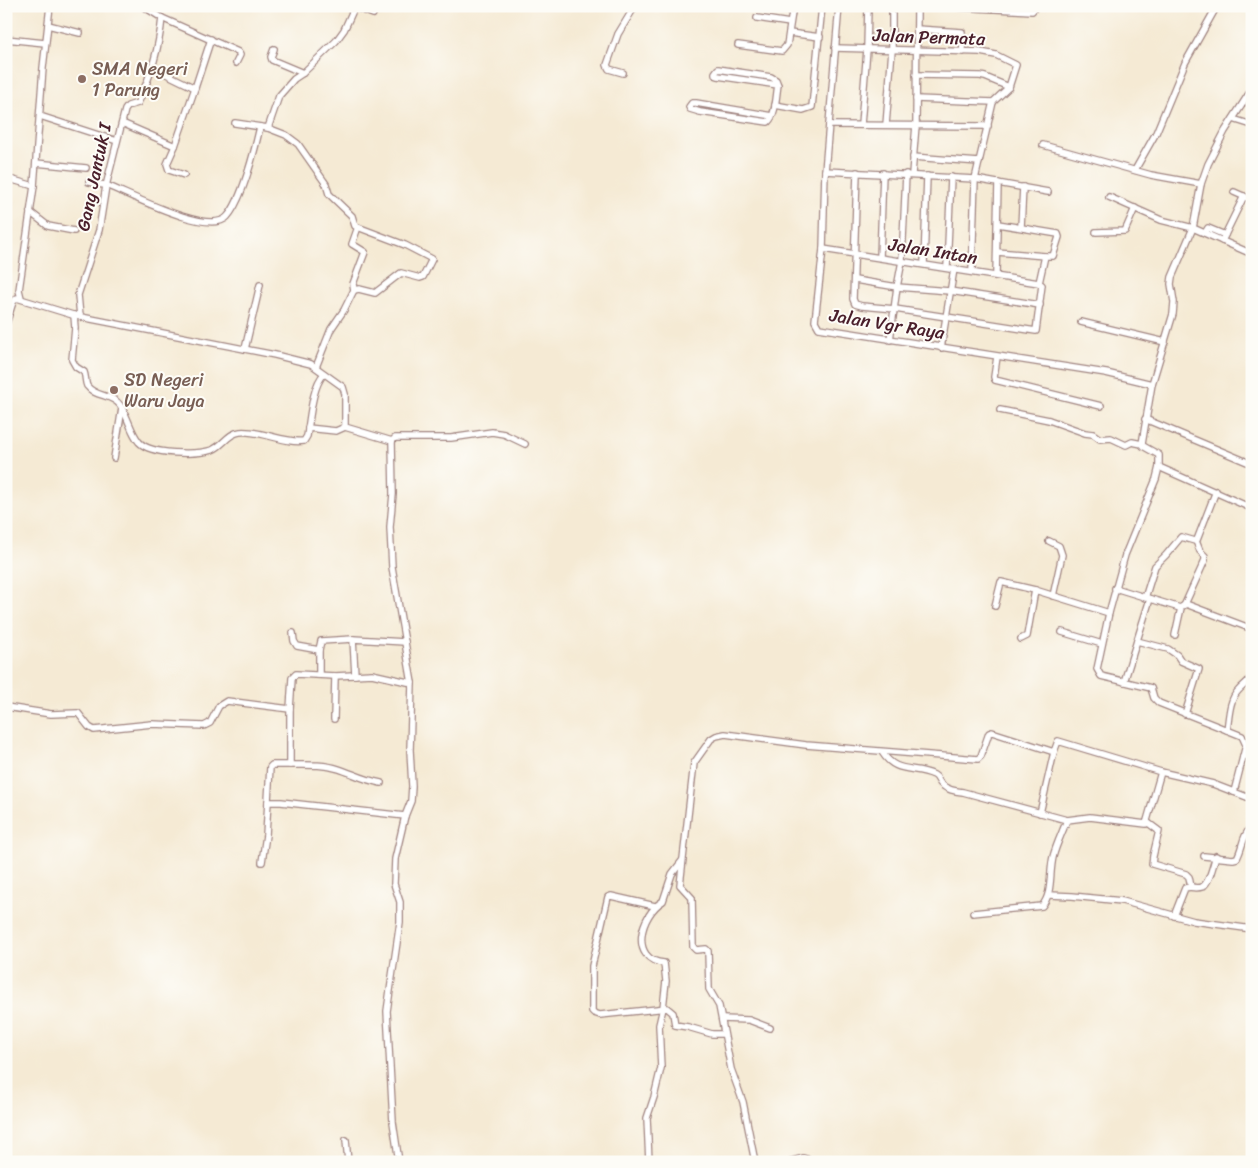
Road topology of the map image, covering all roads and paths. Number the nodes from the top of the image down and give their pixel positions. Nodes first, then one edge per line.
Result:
1 (50, 6) edge
2 (143, 6) edge
3 (355, 6) edge
4 (635, 6) edge
5 (793, 6) edge
6 (822, 6) edge
7 (838, 6) edge
8 (868, 6) edge
9 (892, 6) edge
10 (917, 6) edge
11 (936, 6) edge
12 (1036, 6) edge
13 (1217, 6) edge
14 (978, 7) edge
15 (1008, 7) edge
16 (373, 14) dead end
17 (162, 18) junction
18 (756, 18) dead end
19 (790, 23) junction
20 (48, 25) junction
21 (917, 29) junction
22 (80, 33) dead end
23 (789, 33) junction
24 (820, 37) junction
25 (6, 39) edge
26 (211, 39) junction
27 (46, 42) junction
28 (738, 45) dead end
29 (835, 48) junction
30 (274, 49) dead end
31 (867, 49) junction
32 (892, 50) junction
33 (917, 51) junction
34 (964, 52) junction
35 (236, 63) dead end
36 (152, 67) junction
37 (303, 73) junction
38 (623, 73) dead end
39 (916, 75) junction
40 (778, 85) junction
41 (194, 88) junction
42 (1009, 88) junction
43 (1252, 89) edge
44 (916, 99) junction
45 (993, 102) junction
46 (775, 105) junction
47 (40, 116) junction
48 (772, 116) junction
49 (1233, 119) junction
50 (122, 123) junction
51 (235, 123) dead end
52 (829, 125) junction
53 (861, 125) junction
54 (886, 125) junction
55 (916, 125) junction
56 (1252, 125) edge
57 (988, 126) junction
58 (260, 127) junction
59 (268, 128) junction
60 (117, 141) junction
61 (1043, 144) dead end
62 (175, 146) junction
63 (913, 157) junction
64 (979, 162) junction
65 (36, 163) junction
66 (86, 168) dead end
67 (1135, 170) junction
68 (825, 171) junction
69 (857, 172) junction
70 (883, 173) junction
71 (909, 174) junction
72 (184, 175) dead end
73 (928, 176) junction
74 (951, 177) junction
75 (6, 178) edge
76 (975, 179) junction
77 (89, 182) dead end
78 (998, 183) junction
79 (1201, 184) junction
80 (34, 186) junction
81 (106, 186) junction
82 (1023, 187) junction
83 (1048, 192) dead end
84 (1234, 192) dead end
85 (1244, 196) junction
86 (1110, 197) dead end
87 (1252, 200) edge
88 (1135, 208) junction
89 (30, 212) junction
90 (998, 224) junction
91 (358, 227) junction
92 (1021, 227) junction
93 (1193, 228) junction
94 (74, 231) dead end
95 (1096, 232) dead end
96 (1223, 238) junction
97 (823, 249) junction
98 (997, 252) junction
99 (855, 254) junction
100 (1252, 254) edge
101 (1045, 256) junction
102 (880, 258) junction
103 (902, 261) junction
104 (924, 264) junction
105 (950, 268) junction
106 (972, 272) junction
107 (996, 276) junction
108 (855, 280) junction
109 (1039, 283) junction
110 (260, 285) dead end
111 (897, 287) junction
112 (354, 290) junction
113 (950, 291) junction
114 (20, 298) junction
115 (1040, 306) junction
116 (895, 309) junction
117 (77, 316) junction
118 (946, 317) junction
119 (1081, 322) dead end
120 (6, 324) edge
121 (890, 340) junction
122 (1165, 342) junction
123 (941, 348) junction
124 (245, 349) junction
125 (997, 357) junction
126 (316, 367) junction
127 (324, 374) junction
128 (1152, 384) junction
129 (1101, 406) dead end
130 (122, 408) junction
131 (1000, 410) dead end
132 (1145, 419) junction
133 (345, 427) junction
134 (308, 428) junction
135 (392, 441) junction
136 (525, 444) dead end
137 (1142, 444) junction
138 (114, 458) dead end
139 (1252, 464) edge
140 (1159, 466) junction
141 (1216, 492) junction
142 (1251, 508) edge
143 (1049, 541) dead end
144 (1196, 541) junction
145 (1115, 588) junction
146 (1035, 590) junction
147 (1053, 596) junction
148 (1148, 598) junction
149 (995, 606) dead end
150 (1183, 606) junction
151 (1109, 612) junction
152 (1252, 629) edge
153 (1062, 632) dead end
154 (293, 633) dead end
155 (1175, 635) dead end
156 (353, 639) junction
157 (1021, 639) dead end
158 (1137, 641) junction
159 (405, 642) junction
160 (1102, 644) junction
161 (319, 650) junction
162 (319, 675) junction
163 (355, 675) junction
164 (335, 676) junction
165 (1252, 676) edge
166 (1124, 682) junction
167 (412, 683) junction
168 (6, 707) edge
169 (290, 709) junction
170 (1186, 714) junction
171 (334, 719) dead end
172 (1227, 730) junction
173 (882, 752) junction
174 (1054, 752) junction
175 (1243, 756) junction
176 (1252, 756) edge
177 (290, 765) junction
178 (1161, 772) junction
179 (381, 783) dead end
180 (1234, 792) junction
181 (1252, 799) edge
182 (268, 802) junction
183 (1040, 813) junction
184 (405, 816) junction
185 (1067, 820) junction
186 (1147, 822) junction
187 (1252, 826) edge
188 (1204, 856) dead end
189 (1216, 856) junction
190 (683, 860) junction
191 (262, 862) dead end
192 (1191, 887) junction
193 (1049, 895) junction
194 (655, 906) junction
195 (972, 913) dead end
196 (1174, 916) junction
197 (1252, 929) edge
198 (663, 1008) junction
199 (722, 1019) junction
200 (770, 1028) dead end
201 (724, 1034) junction
202 (346, 1140) dead end
203 (348, 1162) edge
204 (399, 1162) edge
205 (649, 1162) edge
206 (755, 1162) edge
207 (788, 1162) edge
208 (817, 1162) edge

1 - 20 street
2 - 17 street
3 - 16 street
3 - 37 street
4 - 38 street
5 - 19 street
6 - 24 street
7 - 29 street, Jalan Vgr Raya
8 - 31 street
9 - 32 street
10 - 21 street
11 - 14 street
12 - 15 street
13 - 67 street
14 - 15 street
17 - 26 street
17 - 36 street, Gang Jantuk I
18 - 19 street
19 - 23 street
20 - 22 street
20 - 27 street
21 - 33 street
21 - 34 street
23 - 24 street
23 - 28 street
24 - 46 street
25 - 27 street
26 - 35 street
26 - 41 street
27 - 47 street
29 - 31 street, Jalan Permata
29 - 52 street, Jalan Vgr Raya
30 - 37 street
31 - 32 street, Jalan Permata
31 - 53 street
32 - 33 street, Jalan Permata
32 - 54 street
33 - 34 street, Jalan Permata
33 - 39 street
34 - 42 street, Jalan Permata
36 - 41 street
36 - 50 street, Gang Jantuk I
37 - 59 street
39 - 42 street
39 - 44 street
40 - 40 street
40 - 46 street
41 - 62 street
42 - 45 street
43 - 49 street
44 - 45 street
44 - 55 street
45 - 57 street
46 - 48 street
47 - 60 street
47 - 65 street
48 - 48 street
49 - 56 street
49 - 79 street
50 - 60 street, Gang Jantuk I
50 - 62 street
51 - 58 street
52 - 53 street
52 - 68 street, Jalan Vgr Raya
53 - 54 street
54 - 55 street
55 - 57 street
55 - 63 street
57 - 64 street
58 - 59 street
58 - 81 street
59 - 91 street
60 - 81 street, Gang Jantuk I
61 - 67 street
62 - 72 street
63 - 64 street
63 - 71 street
64 - 76 street
65 - 66 street
65 - 80 street
67 - 79 street
68 - 69 street
68 - 97 street, Jalan Vgr Raya
69 - 70 street
69 - 99 street
70 - 71 street
70 - 102 street
71 - 73 street
71 - 103 street
73 - 74 street
73 - 104 street
74 - 76 street
74 - 105 street
75 - 80 street
76 - 78 street
76 - 106 street
77 - 81 street
78 - 82 street
78 - 90 street
79 - 93 street
80 - 89 street
81 - 117 street, Gang Jantuk I
82 - 83 street
82 - 92 street
84 - 85 street
85 - 87 street
85 - 96 street
86 - 88 street
88 - 93 street
88 - 95 street
89 - 94 street
89 - 114 street
90 - 92 street
90 - 98 street
91 - 112 street
91 - 112 street
92 - 101 street
93 - 96 street
93 - 122 street
96 - 100 street
97 - 99 street, Jalan Intan
97 - 121 street, Jalan Vgr Raya
98 - 101 street
98 - 107 street
99 - 102 street, Jalan Intan
99 - 108 street
101 - 109 street
102 - 103 street, Jalan Intan
103 - 104 street, Jalan Intan
103 - 111 street
104 - 105 street, Jalan Intan
105 - 106 street, Jalan Intan
105 - 113 street
106 - 107 street, Jalan Intan
107 - 109 street, Jalan Intan
108 - 111 street
108 - 116 street
109 - 115 street
110 - 124 street
111 - 113 street
111 - 116 street
112 - 126 street
113 - 115 street
113 - 118 street
114 - 117 street
114 - 120 street
115 - 118 street
116 - 118 street
116 - 121 street
117 - 124 street
117 - 130 street, Gang Jantuk I
118 - 123 street
119 - 122 street
121 - 123 street, Jalan Vgr Raya
122 - 128 street
123 - 125 street, Jalan Vgr Raya
124 - 126 street
125 - 128 street, Jalan Vgr Raya
125 - 129 street
126 - 127 street
127 - 133 street
127 - 134 street
128 - 132 street
130 - 134 street
130 - 138 street
131 - 137 street
132 - 137 street
132 - 139 street
133 - 134 street
133 - 135 street
135 - 136 street
135 - 159 street
137 - 140 street
140 - 141 street
140 - 145 street
141 - 142 street
141 - 144 street
143 - 147 street
144 - 148 street
144 - 150 street
145 - 148 street
145 - 151 street
146 - 147 street
146 - 149 street
146 - 157 street
147 - 151 street
148 - 150 street
148 - 158 street
150 - 152 street
150 - 155 street
151 - 160 street
153 - 160 street
154 - 161 street
156 - 159 street
156 - 161 street
156 - 163 street
158 - 166 street
158 - 170 street
159 - 167 street
160 - 166 street
161 - 162 street
162 - 164 street
162 - 169 street
163 - 164 street
163 - 167 street
164 - 171 street
165 - 172 street
166 - 170 street
167 - 184 street
168 - 169 street
169 - 177 street
170 - 172 street
172 - 175 street
173 - 174 street
173 - 183 street
173 - 190 street
174 - 178 street
174 - 183 street
175 - 176 street
175 - 180 street
177 - 179 street
177 - 182 street
178 - 180 street
178 - 186 street
180 - 181 street
182 - 184 street
182 - 191 street
183 - 185 street
184 - 204 street
185 - 186 street
185 - 193 street
186 - 192 street
187 - 189 street
188 - 189 street
189 - 192 street
190 - 194 street
190 - 199 street
192 - 196 street
193 - 195 street
193 - 196 street
194 - 198 street
194 - 198 street
196 - 197 street
198 - 201 street
198 - 205 street
199 - 200 street
199 - 201 street
201 - 206 street
202 - 203 street
207 - 208 street

